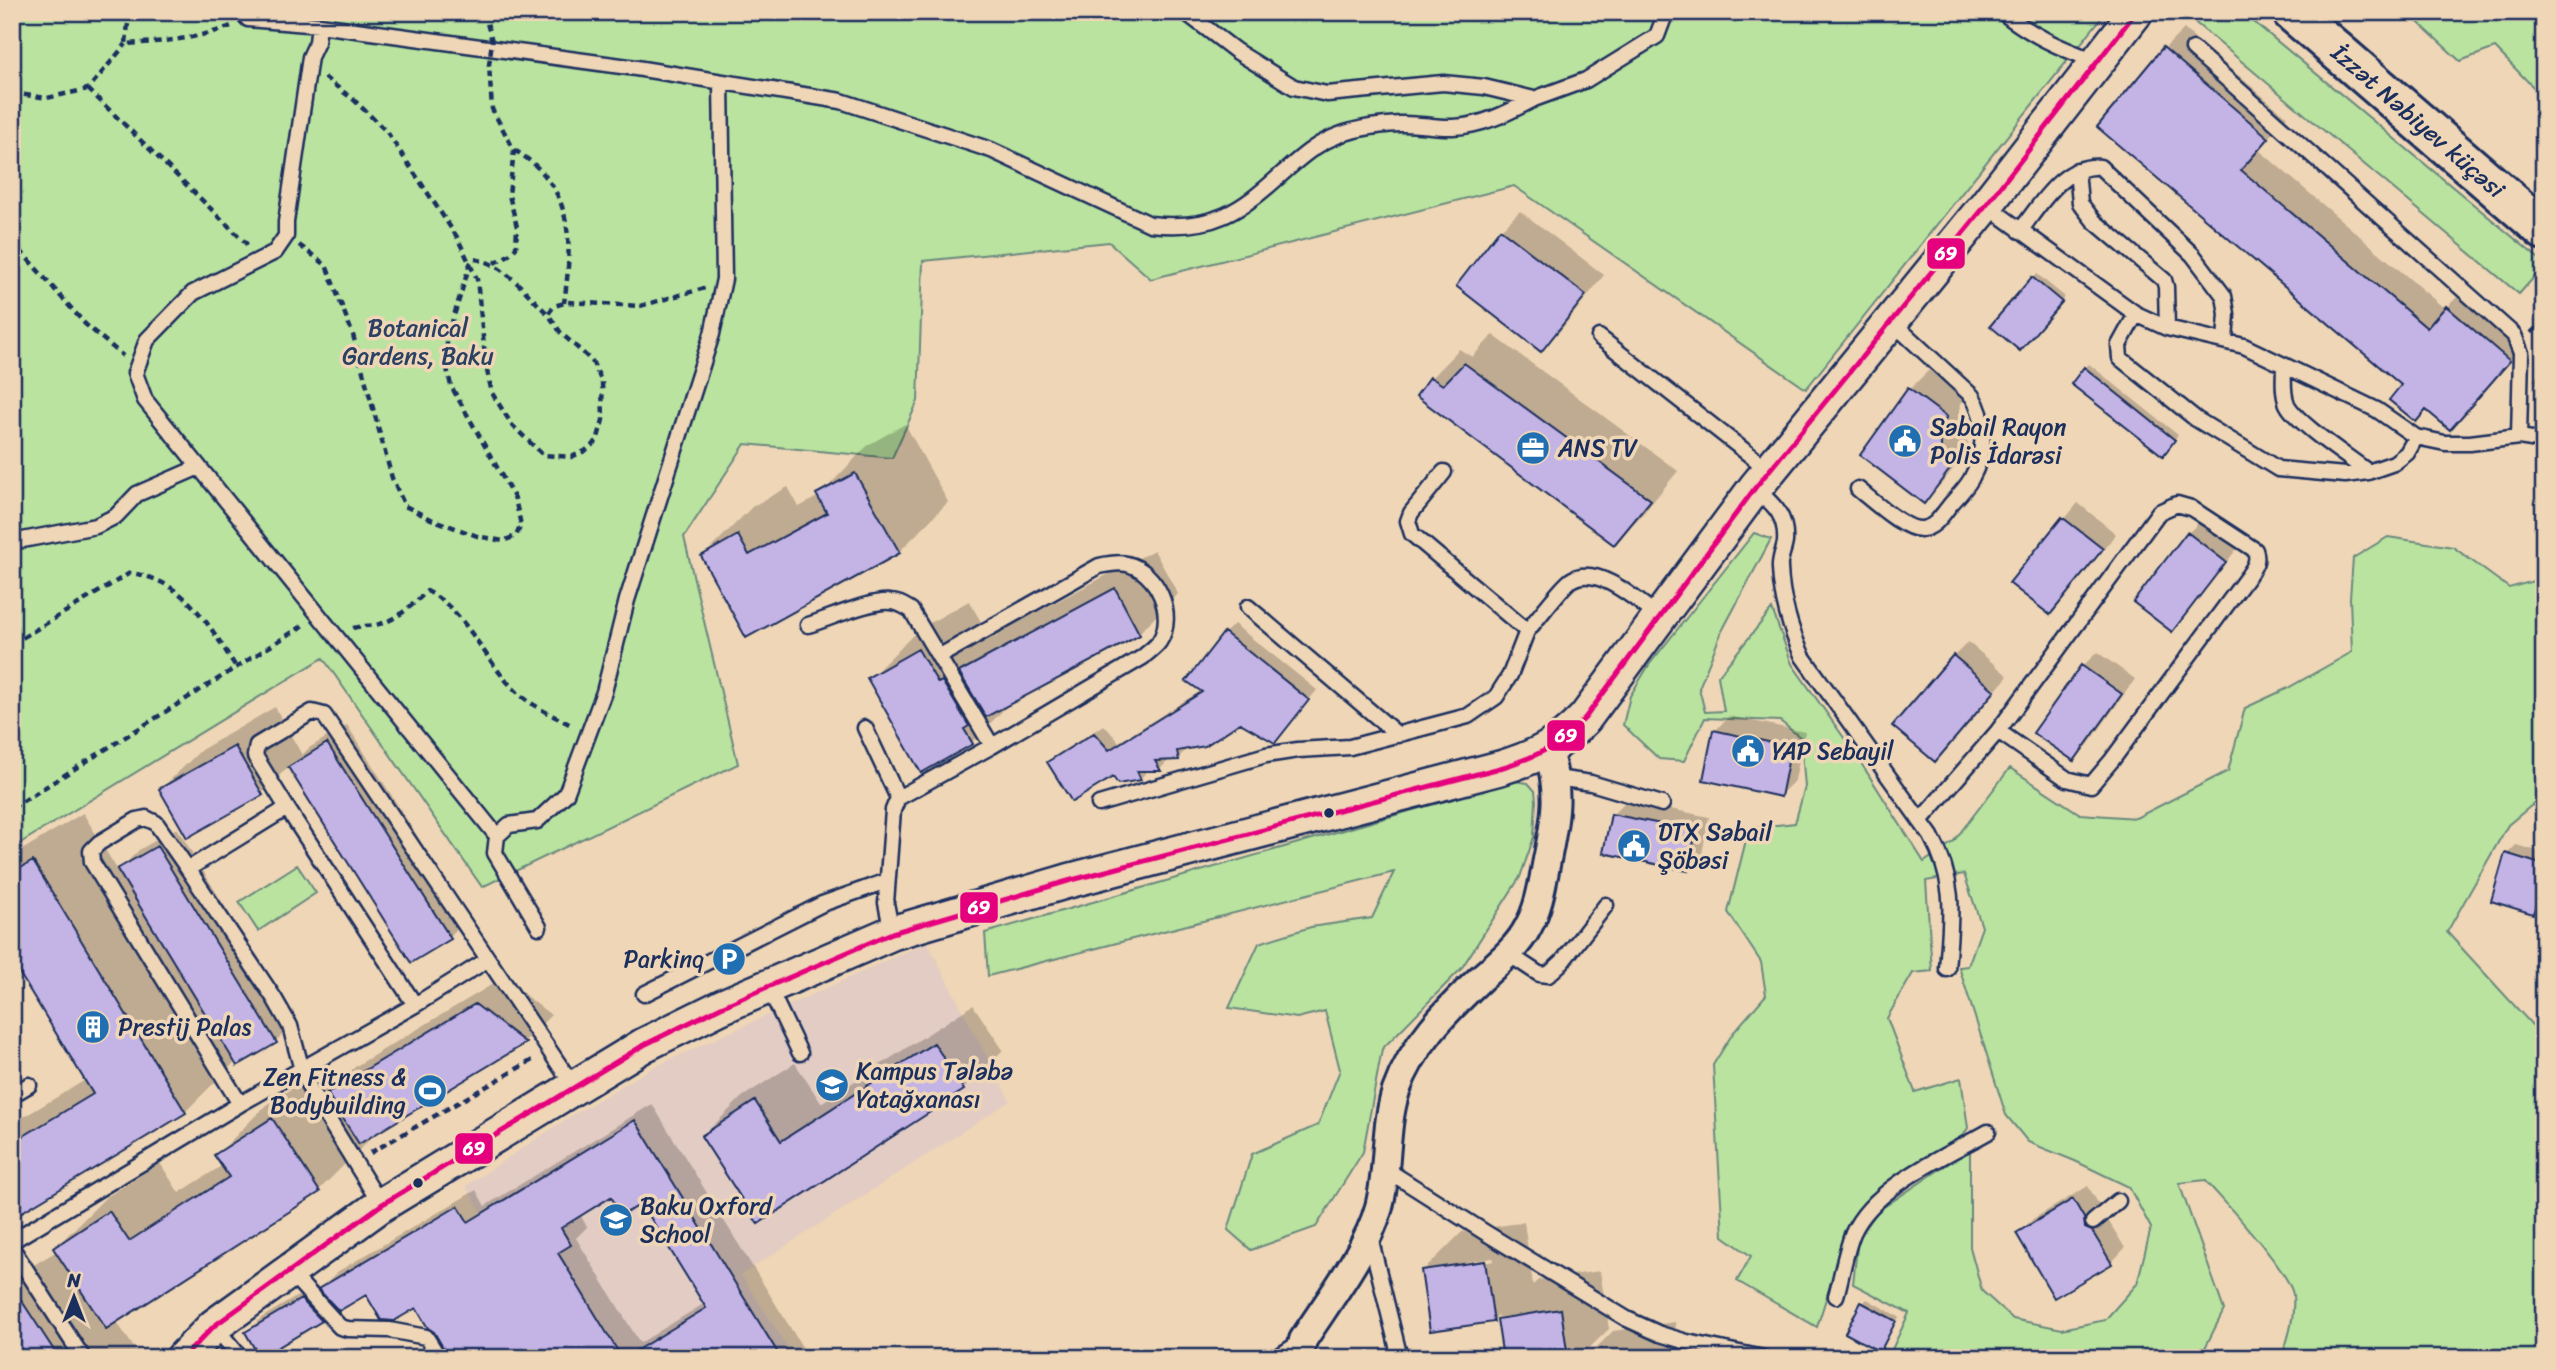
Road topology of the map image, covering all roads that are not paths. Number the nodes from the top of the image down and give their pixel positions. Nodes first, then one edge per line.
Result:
1 (1185, 12) edge
2 (1666, 12) edge
3 (2002, 12) edge
4 (2136, 12) edge
5 (2292, 12) edge
6 (245, 16) edge
7 (318, 25) junction
8 (2193, 49) dead end
9 (2096, 61) junction
10 (721, 82) junction
11 (1534, 99) junction
12 (2077, 170) junction
13 (1986, 205) junction
14 (2544, 230) edge
15 (2021, 231) junction
16 (2136, 314) junction
17 (1892, 322) junction
18 (2167, 328) junction
19 (1599, 337) dead end
20 (2225, 340) junction
21 (2284, 365) junction
22 (2416, 437) junction
23 (2519, 437) junction
24 (2544, 441) edge
25 (199, 467) junction
26 (1444, 472) dead end
27 (2368, 472) junction
28 (1762, 479) junction
29 (1858, 489) dead end
30 (12, 542) edge
31 (1248, 607) dead end
32 (1659, 617) junction
33 (808, 625) dead end
34 (1527, 631) junction
35 (940, 656) junction
36 (865, 728) dead end
37 (1998, 731) junction
38 (1398, 735) junction
39 (992, 746) junction
40 (1552, 765) junction
41 (898, 798) junction
42 (1098, 804) dead end
43 (1662, 804) dead end
44 (287, 808) junction
45 (1920, 821) junction
46 (497, 836) junction
47 (188, 869) junction
48 (887, 881) junction
49 (1606, 905) dead end
50 (539, 927) dead end
51 (892, 933) junction
52 (1507, 953) junction
53 (487, 960) junction
54 (1947, 969) dead end
55 (768, 986) junction
56 (643, 994) dead end
57 (415, 1005) junction
58 (800, 1053) dead end
59 (302, 1070) junction
60 (29, 1085) dead end
61 (574, 1087) junction
62 (12, 1095) edge
63 (240, 1104) junction
64 (1988, 1132) dead end
65 (1387, 1170) junction
66 (2118, 1201) dead end
67 (381, 1205) junction
68 (2094, 1222) dead end
69 (1370, 1234) junction
70 (12, 1241) edge
71 (12, 1248) edge
72 (288, 1270) junction
73 (1836, 1296) dead end
74 (214, 1326) junction
75 (1301, 1349) edge
76 (83, 1358) edge
77 (183, 1358) edge
78 (241, 1358) edge
79 (439, 1358) edge
80 (1276, 1358) edge
81 (1399, 1358) edge
82 (1764, 1358) edge

1 - 11 lane
2 - 11 lane
3 - 9 lane
4 - 9 street
5 - 14 main road, İzzət Nəbiyev küçəsi
6 - 7 lane
7 - 10 lane
7 - 25 lane
8 - 23 lane
9 - 13 street
10 - 11 lane
10 - 46 lane
12 - 15 lane
12 - 18 lane
12 - 20 lane
13 - 15 lane
13 - 17 street
15 - 16 lane
16 - 18 lane
16 - 27 lane
17 - 28 street
17 - 29 lane
18 - 20 lane
19 - 28 lane
20 - 21 lane
21 - 22 lane
21 - 27 lane
22 - 23 lane
22 - 27 lane
23 - 24 lane
25 - 30 lane
25 - 46 lane
26 - 34 lane
28 - 32 street
28 - 45 lane
31 - 38 lane
32 - 34 lane
32 - 40 street
33 - 35 lane
34 - 38 lane
35 - 39 lane
35 - 39 lane
36 - 41 lane
37 - 37 lane
37 - 45 lane
38 - 42 lane
39 - 41 lane
40 - 43 lane
40 - 51 street
40 - 52 street
41 - 48 lane
44 - 47 lane
44 - 53 lane
44 - 57 lane
45 - 54 lane
46 - 50 lane
47 - 59 lane
47 - 63 lane
48 - 51 lane
48 - 56 lane
49 - 52 lane
51 - 55 street
52 - 65 street
53 - 57 lane
53 - 61 lane
55 - 58 lane
55 - 61 street
57 - 59 lane
59 - 63 lane
59 - 67 lane
60 - 62 lane
61 - 67 street
63 - 70 lane
64 - 73 lane
65 - 69 street
65 - 82 lane
66 - 68 lane
67 - 72 street
69 - 75 street
69 - 81 lane
71 - 76 lane
72 - 74 street
72 - 79 lane
74 - 77 street
74 - 78 lane
75 - 80 lane

